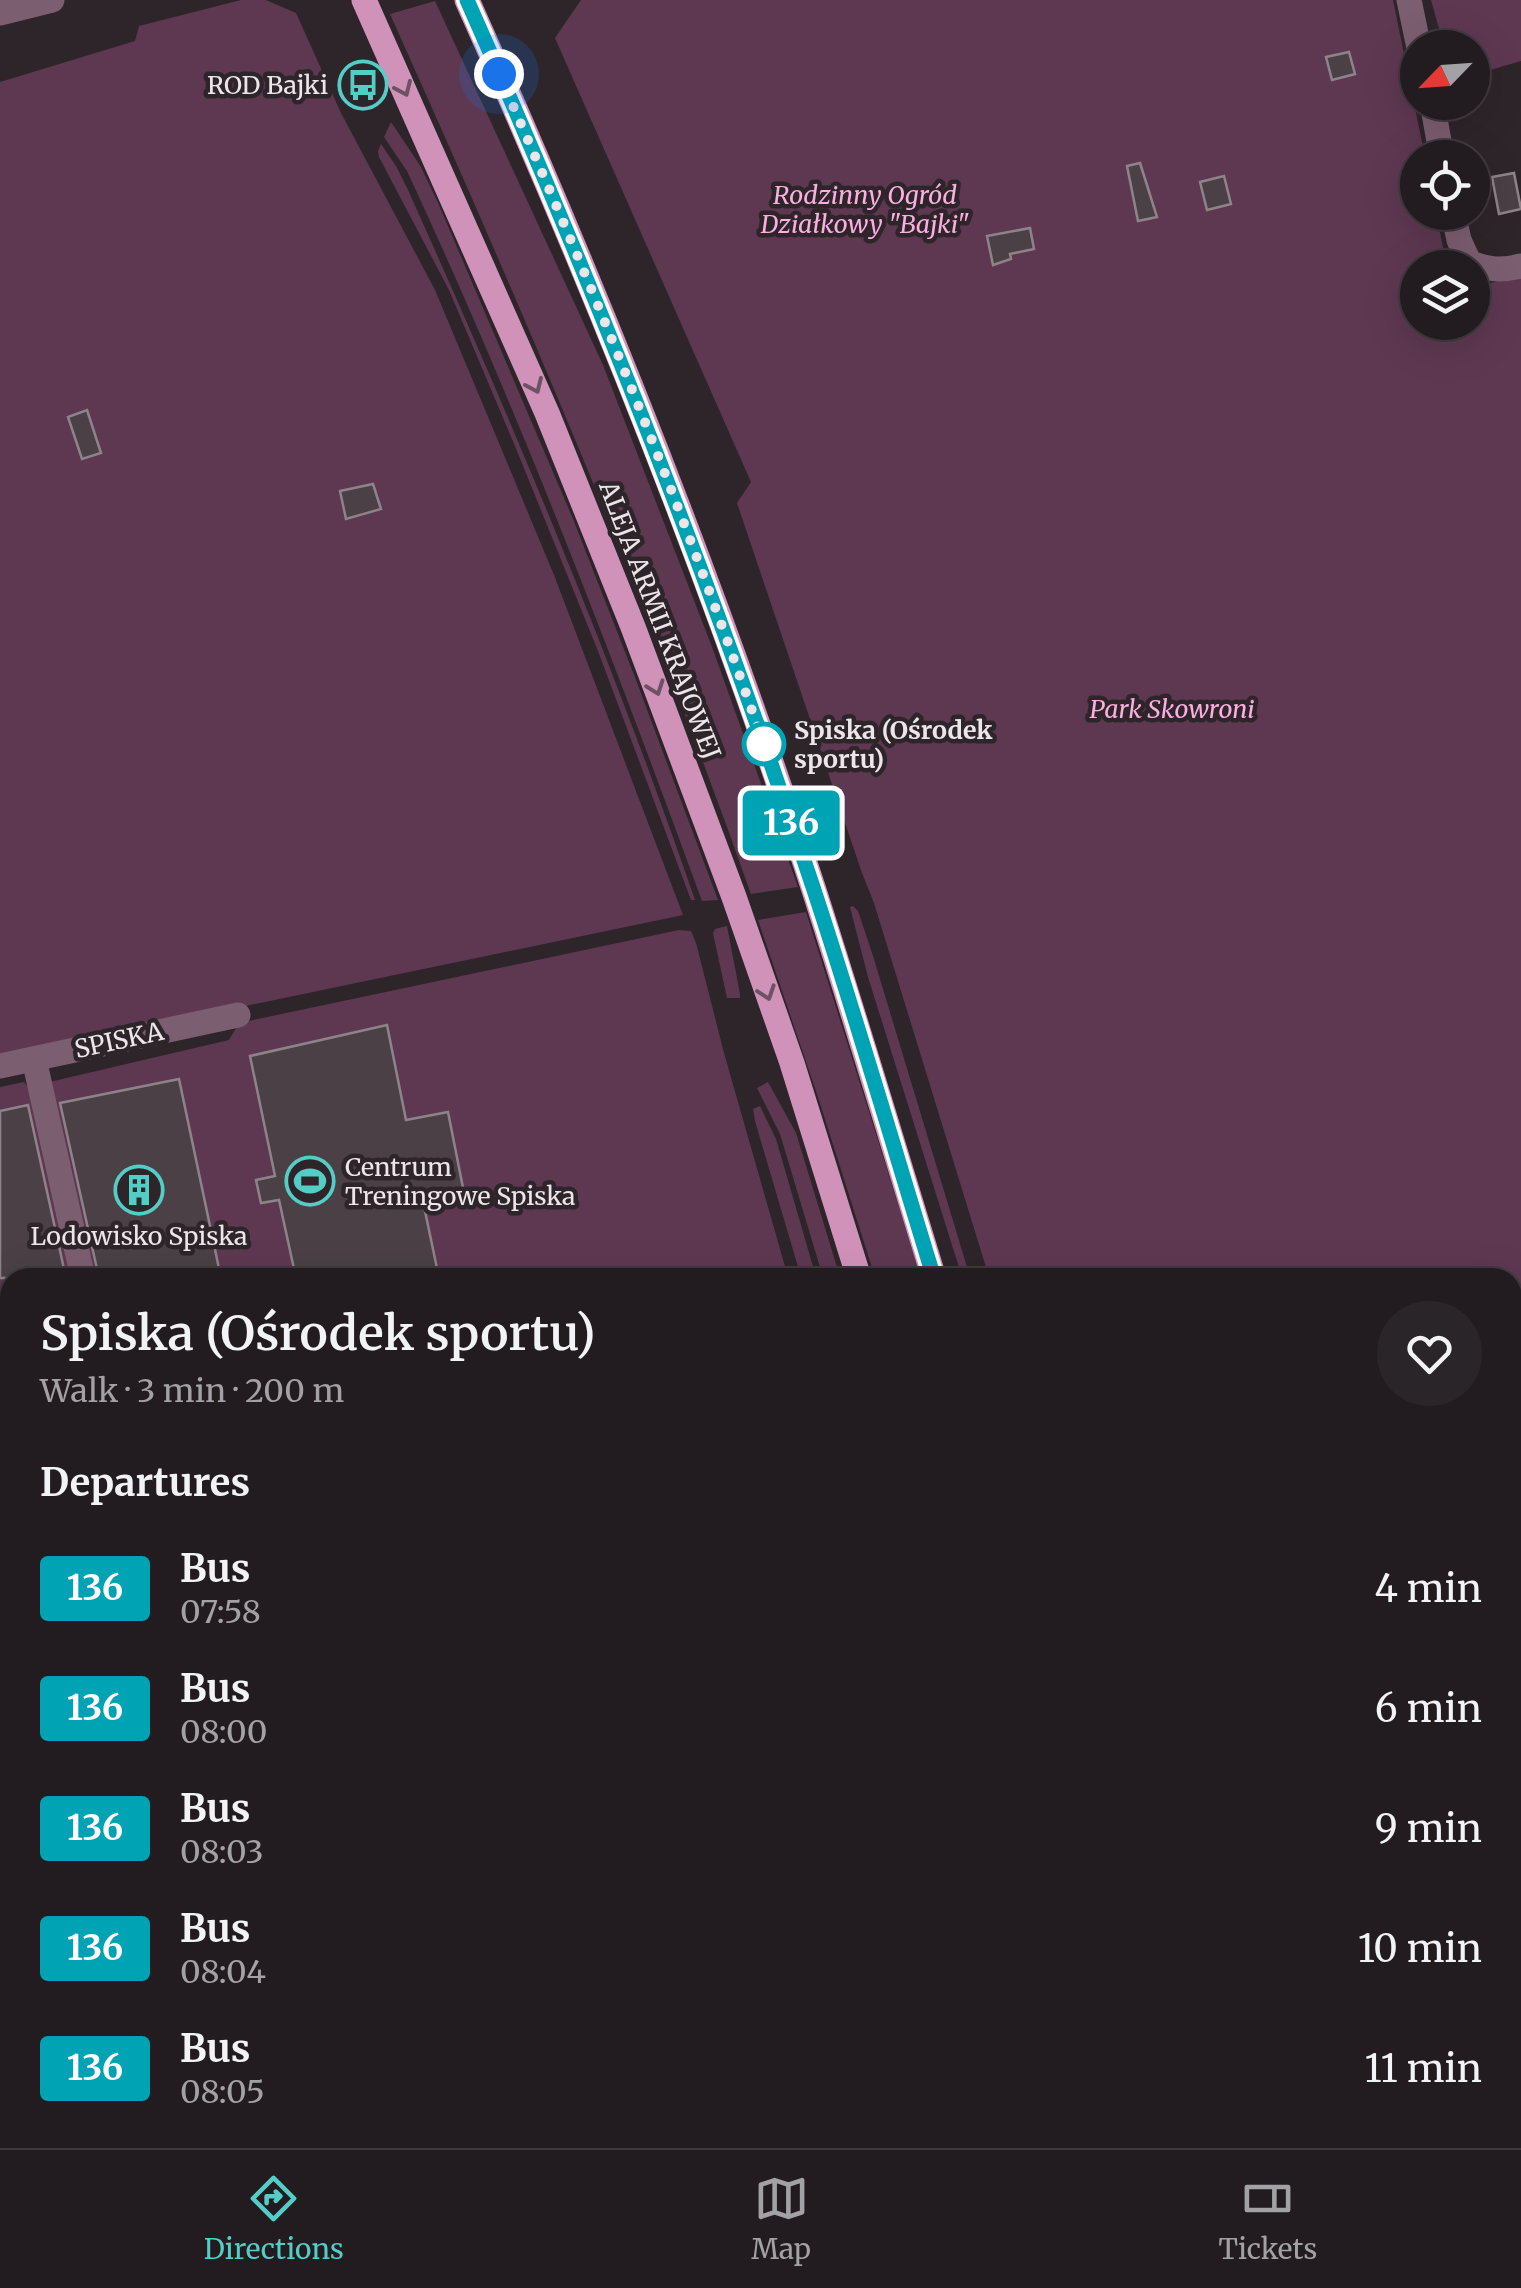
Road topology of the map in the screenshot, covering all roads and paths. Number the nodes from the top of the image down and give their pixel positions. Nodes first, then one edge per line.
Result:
1 (52, 0) edge
2 (364, 0) edge
3 (467, 0) edge
4 (1408, 0) edge
5 (0, 13) edge
6 (1416, 30) edge
7 (1457, 230) edge
8 (1521, 266) edge
9 (238, 1016) dead end
10 (34, 1059) junction
11 (0, 1066) edge
12 (81, 1268) edge
13 (857, 1268) edge
14 (931, 1268) edge

1 - 5 street
2 -> 13 main road, ALEJA ARMII KRAJOWEJ
3 - 14 main road
4 - 6 street
7 - 8 street
9 - 10 street, SPISKA
10 - 11 street, SPISKA
10 - 12 street

